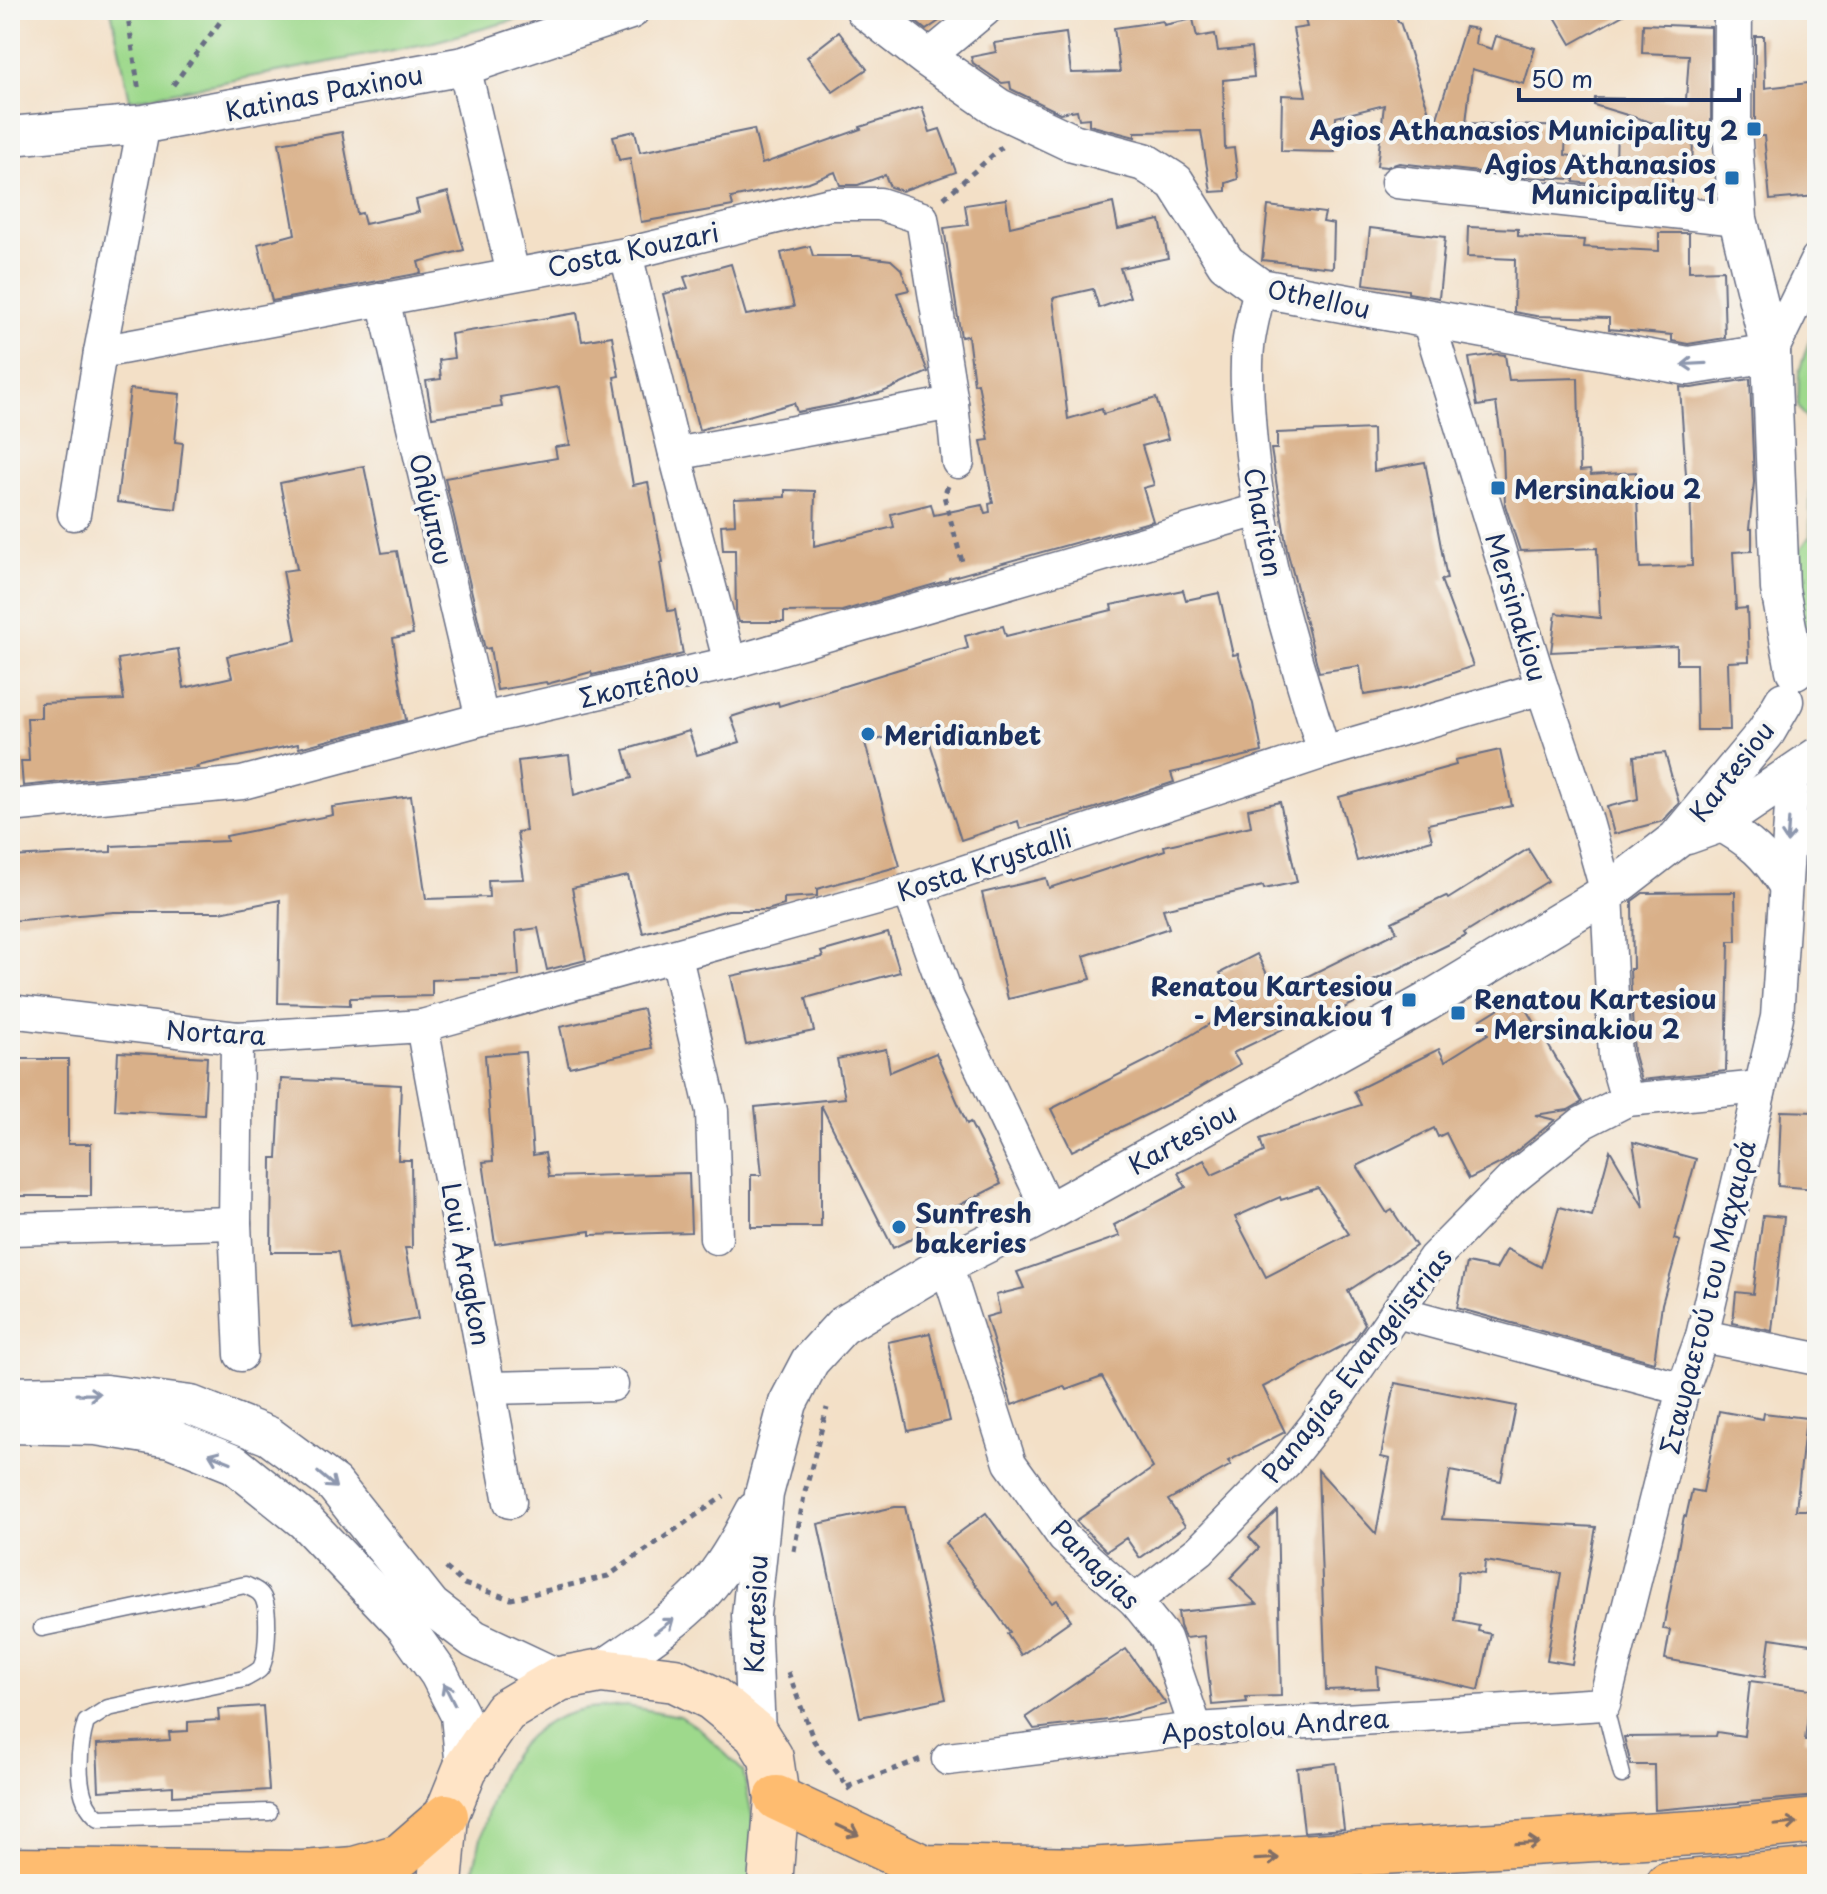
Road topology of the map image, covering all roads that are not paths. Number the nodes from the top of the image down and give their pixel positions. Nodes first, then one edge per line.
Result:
1 (630, 10) edge
2 (865, 10) edge
3 (985, 10) edge
4 (1733, 10) edge
5 (927, 58) junction
6 (464, 66) junction
7 (144, 124) junction
8 (10, 136) edge
9 (1397, 182) dead end
10 (1738, 219) junction
11 (626, 254) junction
12 (1817, 259) edge
13 (513, 274) junction
14 (1260, 288) junction
15 (383, 299) junction
16 (1428, 320) junction
17 (100, 352) junction
18 (1771, 353) junction
19 (952, 403) junction
20 (675, 454) junction
21 (958, 462) road end
22 (1258, 510) junction
23 (74, 514) dead end
24 (730, 663) junction
25 (1799, 676) edge
26 (1542, 688) junction
27 (482, 719) junction
28 (1817, 739) edge
29 (1324, 752) junction
30 (1805, 766) edge
31 (10, 806) edge
32 (1718, 824) junction
33 (1677, 839) junction
34 (1785, 886) junction
35 (909, 890) junction
36 (1607, 893) junction
37 (676, 957) junction
38 (10, 1011) edge
39 (422, 1026) junction
40 (237, 1038) junction
41 (1760, 1087) junction
42 (1627, 1100) junction
43 (1049, 1212) junction
44 (235, 1223) junction
45 (10, 1229) edge
46 (716, 1238) dead end
47 (946, 1264) junction
48 (1397, 1312) junction
49 (1702, 1336) junction
50 (241, 1355) dead end
51 (1817, 1359) edge
52 (612, 1385) dead end
53 (490, 1388) junction
54 (1683, 1389) junction
55 (10, 1396) edge
56 (10, 1424) edge
57 (765, 1491) junction
58 (510, 1502) dead end
59 (1135, 1601) junction
60 (42, 1628) dead end
61 (601, 1671) junction
62 (559, 1679) junction
63 (1604, 1704) junction
64 (1196, 1729) junction
65 (756, 1734) junction
66 (948, 1759) road end
67 (465, 1769) junction
68 (1622, 1775) dead end
69 (777, 1798) junction
70 (269, 1812) dead end
71 (446, 1816) junction
72 (1817, 1821) edge
73 (10, 1870) edge
74 (1817, 1870) edge
75 (440, 1884) edge
76 (770, 1884) edge
77 (1668, 1884) edge

1 - 6 street, Katinas Paxinou
2 - 5 street, Othellou
3 - 5 street
4 - 10 street
5 - 14 street, Othellou
6 - 7 street, Katinas Paxinou
6 - 13 street
7 - 8 street, Katinas Paxinou
7 - 17 street
9 - 10 street
10 - 18 street
11 - 13 street, Costa Kouzari
11 - 19 street, Costa Kouzari
11 - 20 street
12 - 18 street
13 - 15 street, Costa Kouzari
14 - 16 street, Othellou
14 - 22 street, Chariton
15 - 17 street, Costa Kouzari
15 - 27 street, Ολύμπου
18 -> 16 street, Othellou
16 - 26 street, Mersinakiou
17 - 23 street
18 - 25 street
19 - 20 street
19 - 21 street
20 - 24 street
22 - 24 street, Σκοπέλου
22 - 29 street, Chariton
24 - 27 street, Σκοπέλου
25 - 28 street
25 - 33 street, Kartesiou
26 - 29 street, Kosta Krystalli
26 - 36 street, Mersinakiou
27 - 31 street, Σκοπέλου
29 - 35 street, Kosta Krystalli
30 - 32 street, Kartesiou
30 -> 34 street, Σταυραετού του Μαχαιρά
32 - 33 street, Kartesiou
32 - 34 street
33 - 36 street, Kartesiou
34 - 41 street, Σταυραετού του Μαχαιρά
35 - 37 street, Kosta Krystalli
35 - 43 street
36 - 42 street, Mersinakiou
36 - 43 street, Kartesiou
37 - 39 street, Kosta Krystalli
37 - 46 street
38 - 40 street, Nortara
39 - 40 street, Nortara
39 - 53 street, Loui Aragkon
40 - 44 street
41 - 42 street, Panagias Evangelistrias
41 - 49 street, Σταυραετού του Μαχαιρά
42 - 48 street, Panagias Evangelistrias
43 - 47 street, Kartesiou
44 - 45 street
44 - 50 street
47 - 57 street, Kartesiou
47 - 59 street, Panagias
48 - 54 street
48 - 59 street, Panagias Evangelistrias
49 - 51 street
49 - 54 street, Σταυραετού του Μαχαιρά
52 - 53 street
53 - 58 street, Loui Aragkon
54 - 63 street, Σταυραετού του Μαχαιρά
55 -> 62 street
67 -> 56 street
61 -> 57 street, Kartesiou
57 - 65 street, Kartesiou
59 - 64 street, Panagias
60 - 70 lane
61 - 62 main road
61 - 65 main road
62 - 67 main road
63 - 64 street, Apostolou Andrea
63 - 68 lane
64 - 66 street, Apostolou Andrea
65 - 69 main road
67 - 71 main road
69 -> 72 highway
69 - 76 main road
71 - 73 highway
71 - 75 main road
74 - 77 highway

